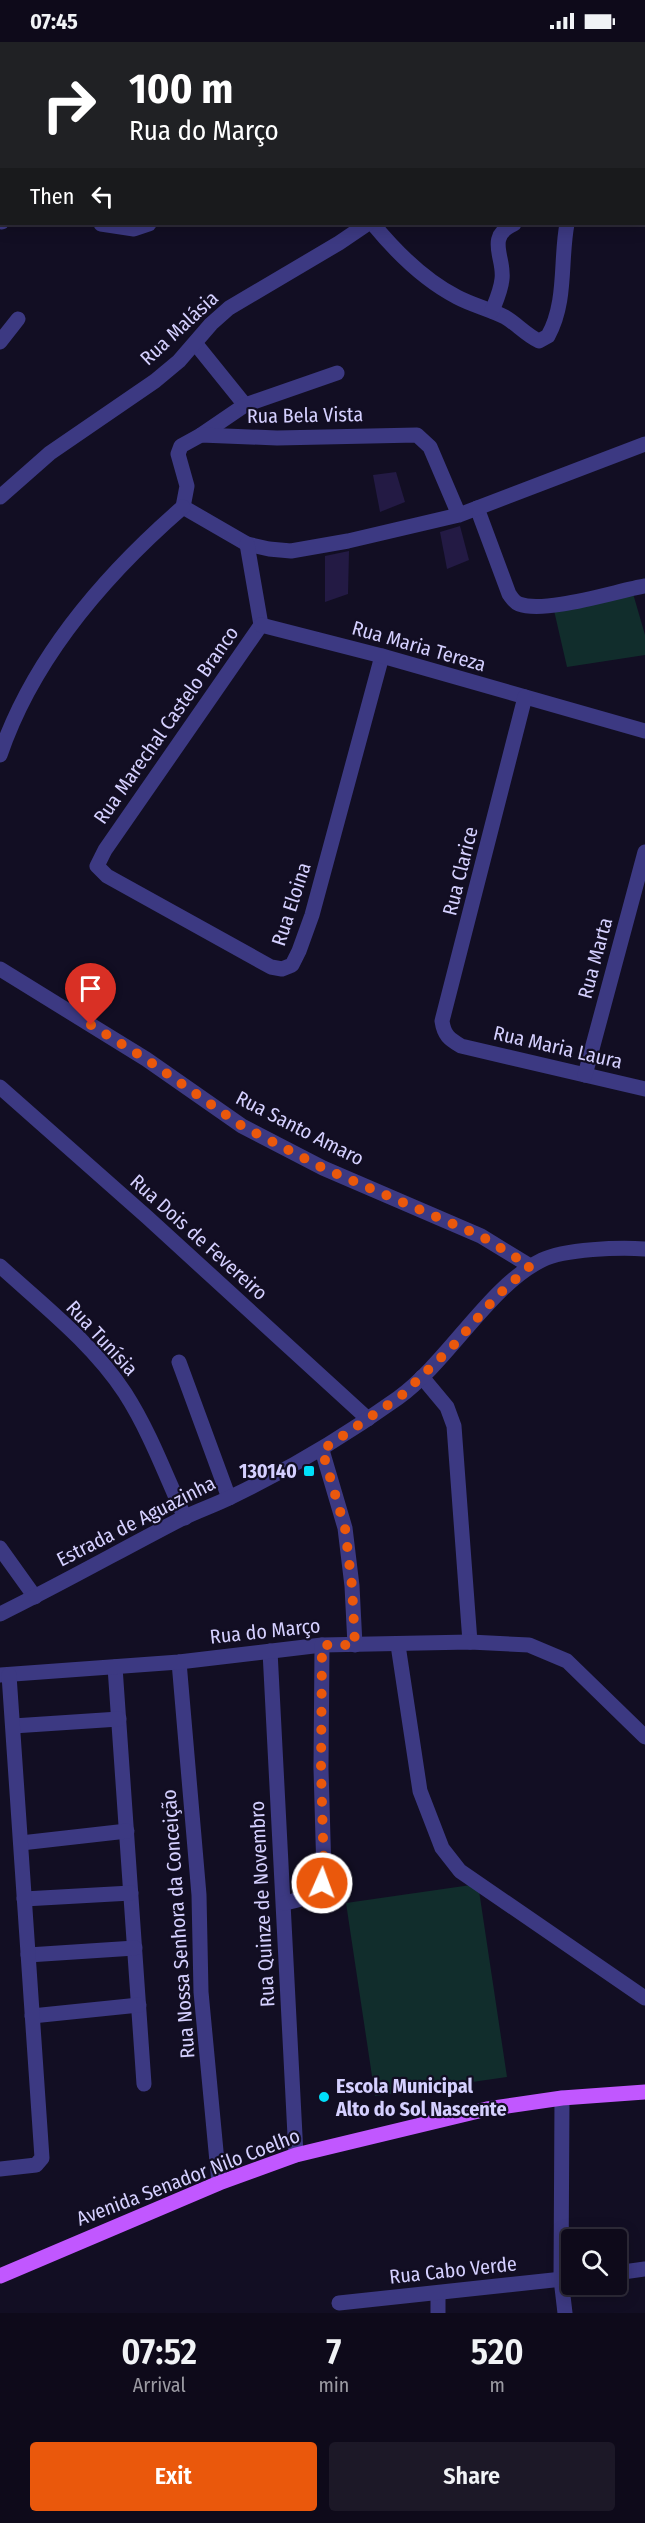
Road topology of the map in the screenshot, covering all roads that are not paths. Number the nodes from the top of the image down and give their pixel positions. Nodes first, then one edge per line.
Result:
1 (108, 225) edge
2 (146, 225) edge
3 (366, 225) edge
4 (375, 225) edge
5 (513, 225) edge
6 (567, 225) edge
7 (492, 311) junction
8 (18, 319) dead end
9 (0, 342) edge
10 (195, 343) junction
11 (337, 373) dead end
12 (245, 405) junction
13 (201, 435) junction
14 (645, 444) edge
15 (0, 497) edge
16 (183, 507) junction
17 (477, 508) junction
18 (459, 515) junction
19 (248, 544) junction
20 (644, 589) edge
21 (261, 625) junction
22 (382, 656) junction
23 (525, 698) junction
24 (645, 731) edge
25 (0, 755) edge
26 (105, 850) joint
27 (645, 852) edge
28 (0, 969) edge
29 (461, 1046) joint
30 (585, 1075) junction
31 (0, 1087) edge
32 (645, 1089) edge
33 (645, 1249) edge
34 (0, 1266) edge
35 (530, 1266) junction
36 (179, 1362) dead end
37 (422, 1377) junction
38 (368, 1419) junction
39 (322, 1450) junction
40 (230, 1498) junction
41 (185, 1518) junction
42 (0, 1548) edge
43 (35, 1596) junction
44 (0, 1614) edge
45 (470, 1642) junction
46 (322, 1645) junction
47 (355, 1645) junction
48 (398, 1645) junction
49 (270, 1651) junction
50 (179, 1662) junction
51 (116, 1667) junction
52 (5, 1675) edge
53 (119, 1719) junction
54 (13, 1726) junction
55 (645, 1737) edge
56 (127, 1831) junction
57 (21, 1843) junction
58 (131, 1893) junction
59 (24, 1899) junction
60 (285, 1903) junction
61 (135, 1948) junction
62 (28, 1955) junction
63 (645, 1998) edge
64 (139, 2004) junction
65 (32, 2016) junction
66 (144, 2084) dead end
67 (645, 2092) edge
68 (562, 2098) junction
69 (296, 2155) junction
70 (0, 2169) edge
71 (219, 2183) junction
72 (565, 2229) edge
73 (645, 2270) edge
74 (627, 2272) edge
75 (0, 2276) edge
76 (561, 2280) edge
77 (438, 2294) junction
78 (566, 2295) edge
79 (339, 2304) dead end
80 (438, 2313) edge
81 (565, 2313) edge

1 - 2 street
3 - 10 street, Rua Malásia
4 - 7 street
5 - 7 street
6 - 7 street
8 - 9 street
10 - 12 street
10 - 15 street, Rua Malásia
11 - 12 street, Rua Bela Vista
12 - 13 street, Rua Bela Vista
13 - 16 street, Rua Bela Vista
13 - 18 street, Rua Bela Vista
14 - 17 street
16 - 19 street
16 - 25 street
17 - 18 street
17 - 20 street
18 - 19 street
19 - 21 street
21 - 22 street, Rua Maria Tereza
21 - 26 street, Rua Marechal Castelo Branco
22 - 23 street, Rua Maria Tereza
22 - 26 street, Rua Eloina
23 - 24 street, Rua Maria Tereza
23 - 29 street, Rua Clarice
27 - 30 street, Rua Marta
28 - 35 street, Rua Santo Amaro
29 - 30 street, Rua Maria Laura
30 - 32 street, Rua Maria Laura
31 - 38 street, Rua Dois de Fevereiro
33 - 35 street, Estrada de Aguazinha
34 - 41 street, Rua Tunísia
35 - 37 street, Estrada de Aguazinha
36 - 40 street
37 - 38 street, Estrada de Aguazinha
37 - 45 street
38 - 39 street, Estrada de Aguazinha
39 - 40 street, Estrada de Aguazinha
39 - 47 street
40 - 41 street, Estrada de Aguazinha
41 - 43 street, Estrada de Aguazinha
42 - 43 street
43 - 44 street, Estrada de Aguazinha
45 - 48 street, Rua do Março
45 - 55 street, Rua do Março
46 - 47 street, Rua do Março
46 - 49 street, Rua do Março
46 - 60 street
47 - 48 street, Rua do Março
48 - 63 street
49 - 50 street, Rua do Março
49 - 60 street, Rua Quinze de Novembro
50 - 51 street, Rua do Março
50 - 71 street, Rua Nossa Senhora da Conceição
51 - 52 street, Rua do Março
51 - 53 street
52 - 54 street
53 - 54 street
53 - 56 street
54 - 57 street
56 - 57 street
56 - 58 street
57 - 59 street
58 - 59 street
58 - 61 street
59 - 62 street
60 - 69 street, Rua Quinze de Novembro
61 - 62 street
61 - 64 street
62 - 65 street
64 - 65 street
64 - 66 street
65 - 70 street
67 - 68 main road, Avenida Senador Nilo Coelho
68 - 69 main road, Avenida Senador Nilo Coelho
68 - 72 street
69 - 71 main road, Avenida Senador Nilo Coelho
71 - 75 main road, Avenida Senador Nilo Coelho
73 - 74 street
76 - 77 street, Rua Cabo Verde
77 - 79 street, Rua Cabo Verde
77 - 80 street
78 - 81 street

